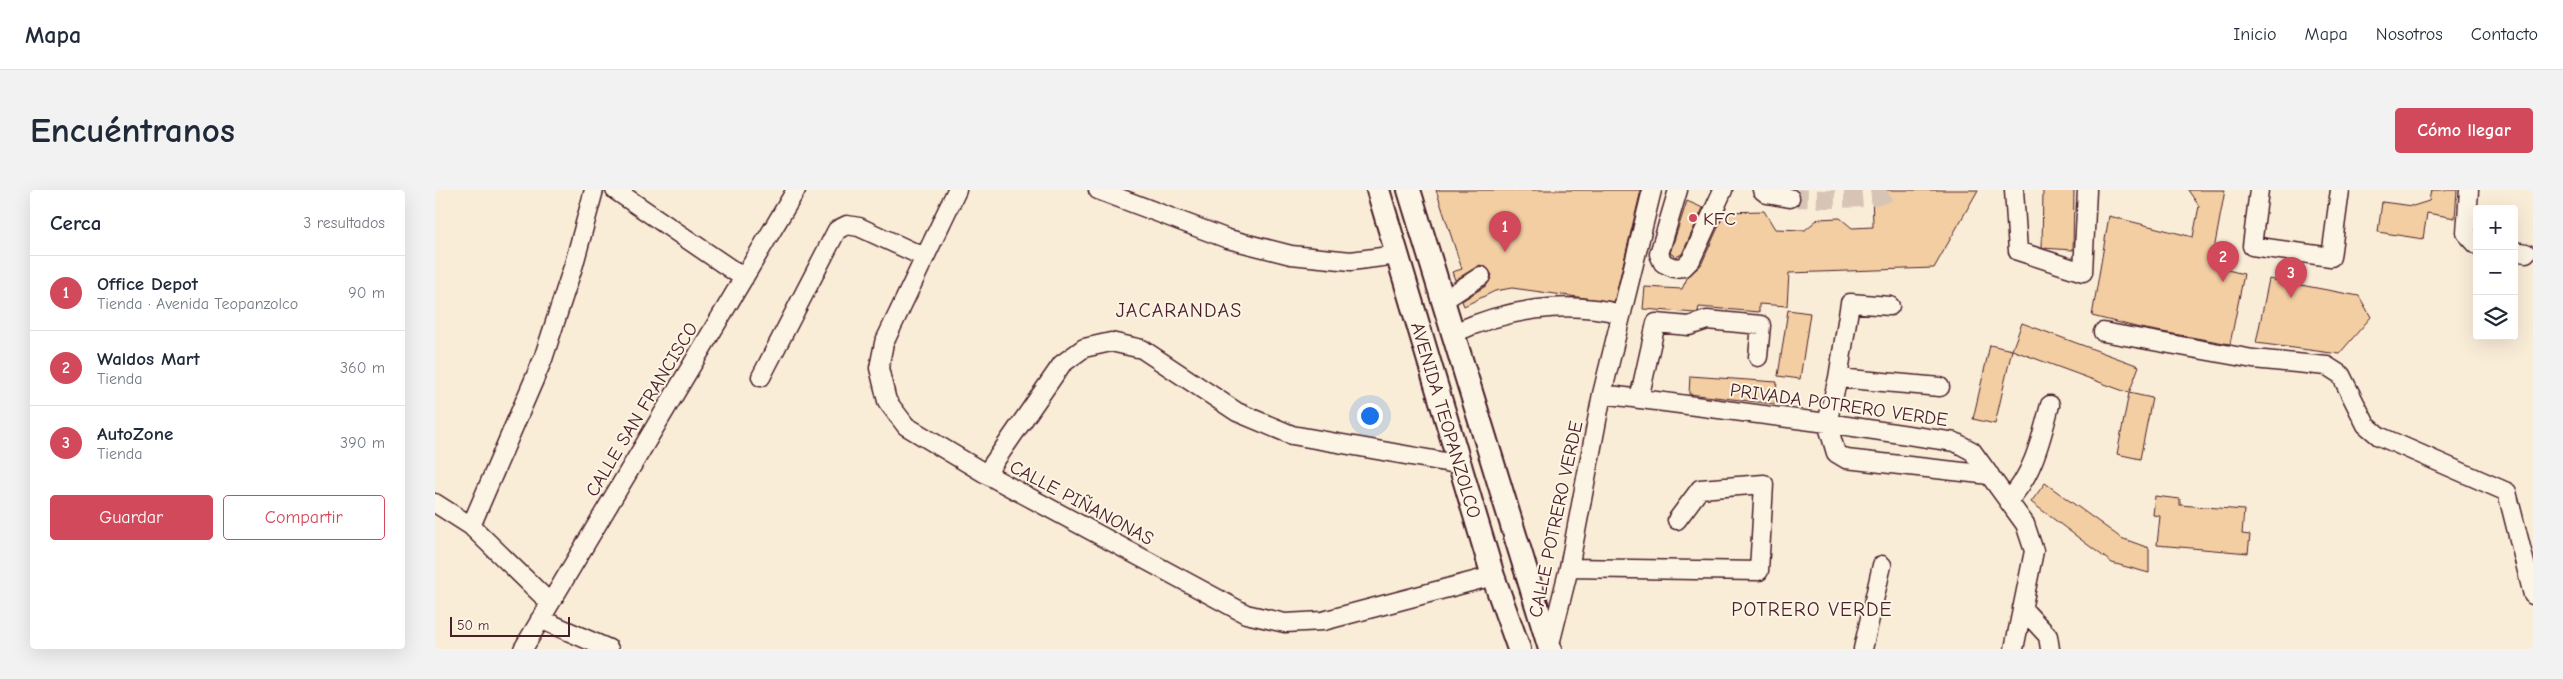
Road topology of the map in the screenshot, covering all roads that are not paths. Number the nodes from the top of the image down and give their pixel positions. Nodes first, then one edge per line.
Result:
1 (594, 190) edge
2 (615, 190) edge
3 (796, 190) edge
4 (957, 190) edge
5 (1098, 190) edge
6 (1378, 190) edge
7 (1409, 190) edge
8 (1652, 190) edge
9 (1678, 190) edge
10 (1723, 190) edge
11 (1763, 190) edge
12 (2014, 190) edge
13 (2087, 190) edge
14 (2259, 190) edge
15 (2340, 190) edge
16 (2469, 190) edge
17 (1790, 198) tunnel mouth
18 (2473, 241) edge
19 (1397, 255) junction
20 (923, 257) junction
21 (1481, 276) dead end
22 (744, 278) junction
23 (1444, 300) junction
24 (1890, 306) dead end
25 (1621, 314) junction
26 (2103, 332) dead end
27 (1454, 333) junction
28 (1758, 358) dead end
29 (1462, 359) junction
30 (1433, 370) junction
31 (761, 377) dead end
32 (1838, 378) junction
33 (1939, 388) dead end
34 (1602, 394) junction
35 (1639, 399) junction
36 (2050, 405) dead end
37 (1827, 423) junction
38 (1461, 464) junction
39 (986, 474) junction
40 (1990, 475) junction
41 (2008, 501) junction
42 (435, 502) edge
43 (1677, 520) dead end
44 (471, 526) junction
45 (1882, 566) dead end
46 (1569, 568) junction
47 (1493, 576) junction
48 (2533, 595) edge
49 (550, 603) junction
50 (2022, 608) junction
51 (540, 619) junction
52 (1548, 648) edge
53 (523, 649) edge
54 (609, 649) edge
55 (1519, 649) edge
56 (1863, 649) edge
57 (2014, 649) edge
58 (2049, 649) edge

1 - 44 street
2 - 22 street
3 - 22 street, CALLE SAN FRANCISCO
4 - 20 street, CALLE PIÑANONAS
5 - 19 street
6 - 19 main road, AVENIDA TEOPANZOLCO
7 - 23 main road, AVENIDA TEOPANZOLCO
8 - 25 street, CALLE POTRERO VERDE
9 - 10 street
11 - 17 street
12 - 13 street
14 - 15 street
16 - 18 street
19 - 30 main road, AVENIDA TEOPANZOLCO
20 - 31 street
20 - 39 street, CALLE PIÑANONAS
21 - 23 street
22 - 49 street, CALLE SAN FRANCISCO
23 - 27 main road, AVENIDA TEOPANZOLCO
24 - 32 street
25 - 27 street
25 - 34 street, CALLE POTRERO VERDE
26 - 48 street
27 - 29 main road, AVENIDA TEOPANZOLCO
28 - 35 street
29 - 30 main road
29 - 52 main road, AVENIDA TEOPANZOLCO
30 - 38 main road, AVENIDA TEOPANZOLCO
32 - 33 street
32 - 37 street
34 - 35 street
34 - 46 street, CALLE POTRERO VERDE
35 - 37 street, PRIVADA POTRERO VERDE
36 - 41 street
37 - 40 street, PRIVADA POTRERO VERDE
37 - 40 street
38 - 39 street
38 - 47 main road, AVENIDA TEOPANZOLCO
39 - 47 street, CALLE PIÑANONAS
40 - 41 street, PRIVADA POTRERO VERDE
41 - 50 street, PRIVADA POTRERO VERDE
42 - 44 street
43 - 46 street
44 - 49 street
45 - 56 street
46 - 52 street, CALLE POTRERO VERDE
47 - 55 main road, AVENIDA TEOPANZOLCO
49 - 51 street, CALLE SAN FRANCISCO
50 - 57 street, PRIVADA POTRERO VERDE
50 - 58 street
51 - 53 street, CALLE SAN FRANCISCO
51 - 54 street

